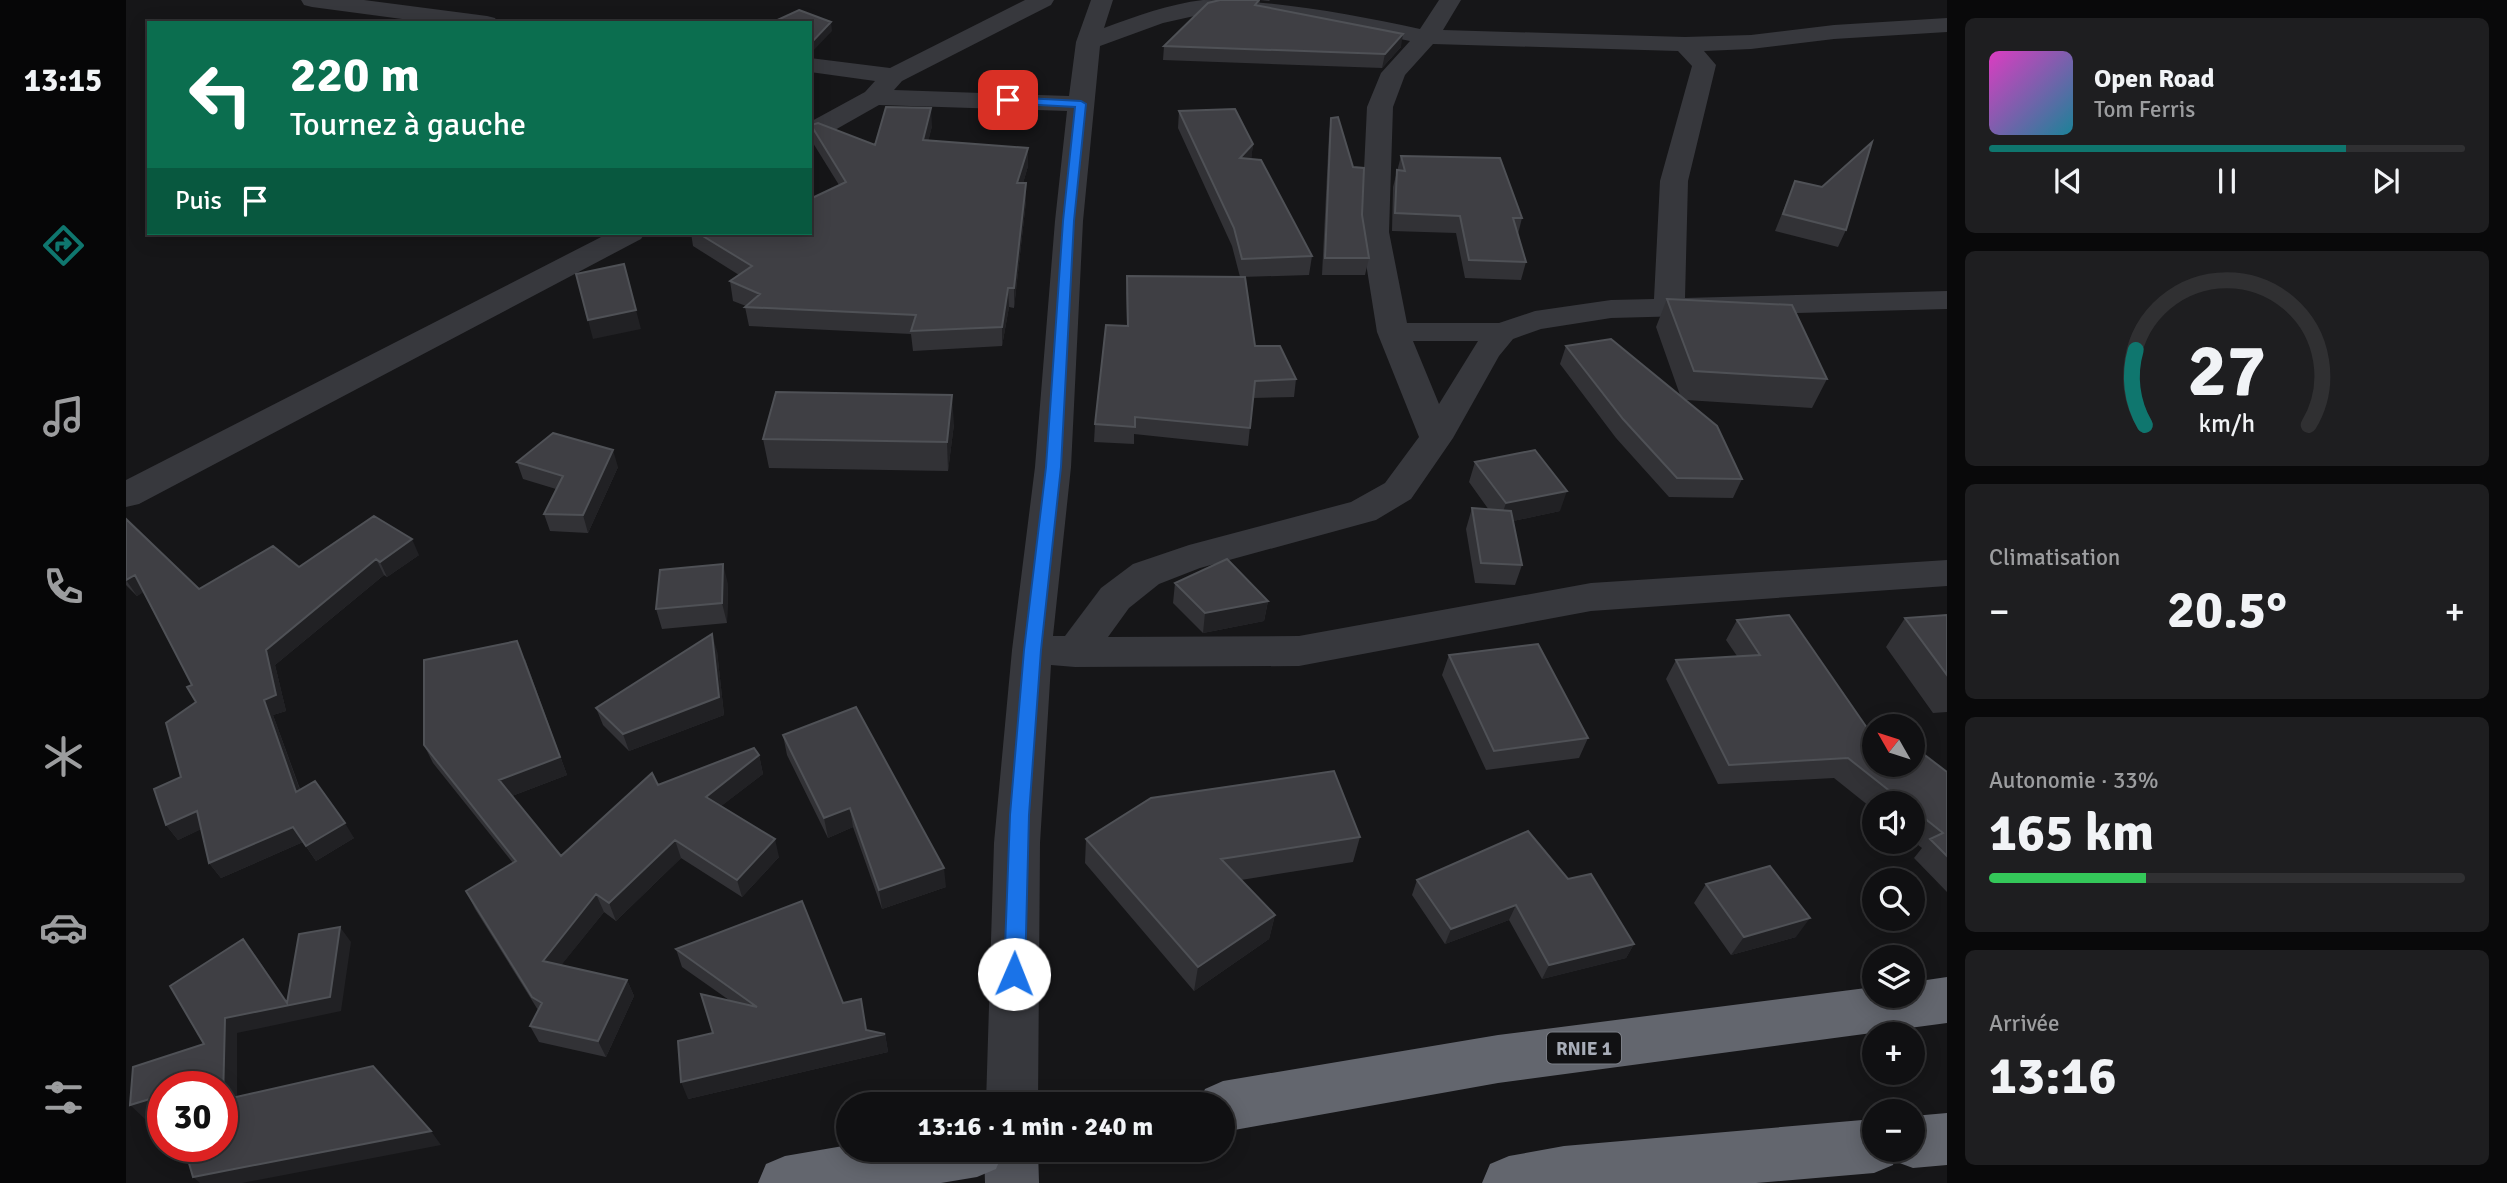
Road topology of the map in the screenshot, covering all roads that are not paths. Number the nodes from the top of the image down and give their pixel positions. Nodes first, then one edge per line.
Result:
1 (314, 0) edge
2 (1043, 0) edge
3 (1102, 0) edge
4 (1235, 0) edge
5 (1243, 0) edge
6 (1450, 0) edge
7 (472, 21) edge
8 (1947, 25) edge
9 (1427, 37) junction
10 (1088, 42) junction
11 (1685, 44) junction
12 (812, 65) edge
13 (894, 76) junction
14 (874, 97) junction
15 (1081, 104) junction
16 (812, 132) edge
17 (627, 235) edge
18 (1947, 300) edge
19 (1669, 308) junction
20 (1393, 332) junction
21 (1502, 332) junction
22 (1436, 438) junction
23 (126, 495) edge
24 (1947, 573) edge
25 (1032, 650) junction
26 (1075, 652) junction
27 (1947, 1000) edge
28 (1012, 1092) edge
29 (1235, 1105) edge
30 (1947, 1139) edge
31 (1925, 1141) edge
32 (1862, 1147) edge
33 (907, 1162) edge
34 (1011, 1162) edge
35 (1566, 1178) edge
36 (785, 1183) edge
37 (1012, 1183) edge
38 (1509, 1183) edge

1 - 7 street
2 - 13 street
3 - 10 street
4 - 10 street
5 - 9 street
6 - 9 street
8 - 11 street
9 - 11 street
9 - 20 street
10 - 15 street
11 - 19 street
12 - 13 street
13 - 14 street
14 - 15 street
14 - 16 street
15 - 25 street
17 - 23 street
18 - 19 street
19 - 21 street
20 - 21 street
20 - 22 street
21 - 22 street
22 - 26 street
24 - 26 street
25 - 26 street
25 - 28 street
27 - 29 highway, RNIE 1
30 - 31 highway
32 - 35 highway
33 - 36 highway
34 - 37 main road
35 - 38 highway

